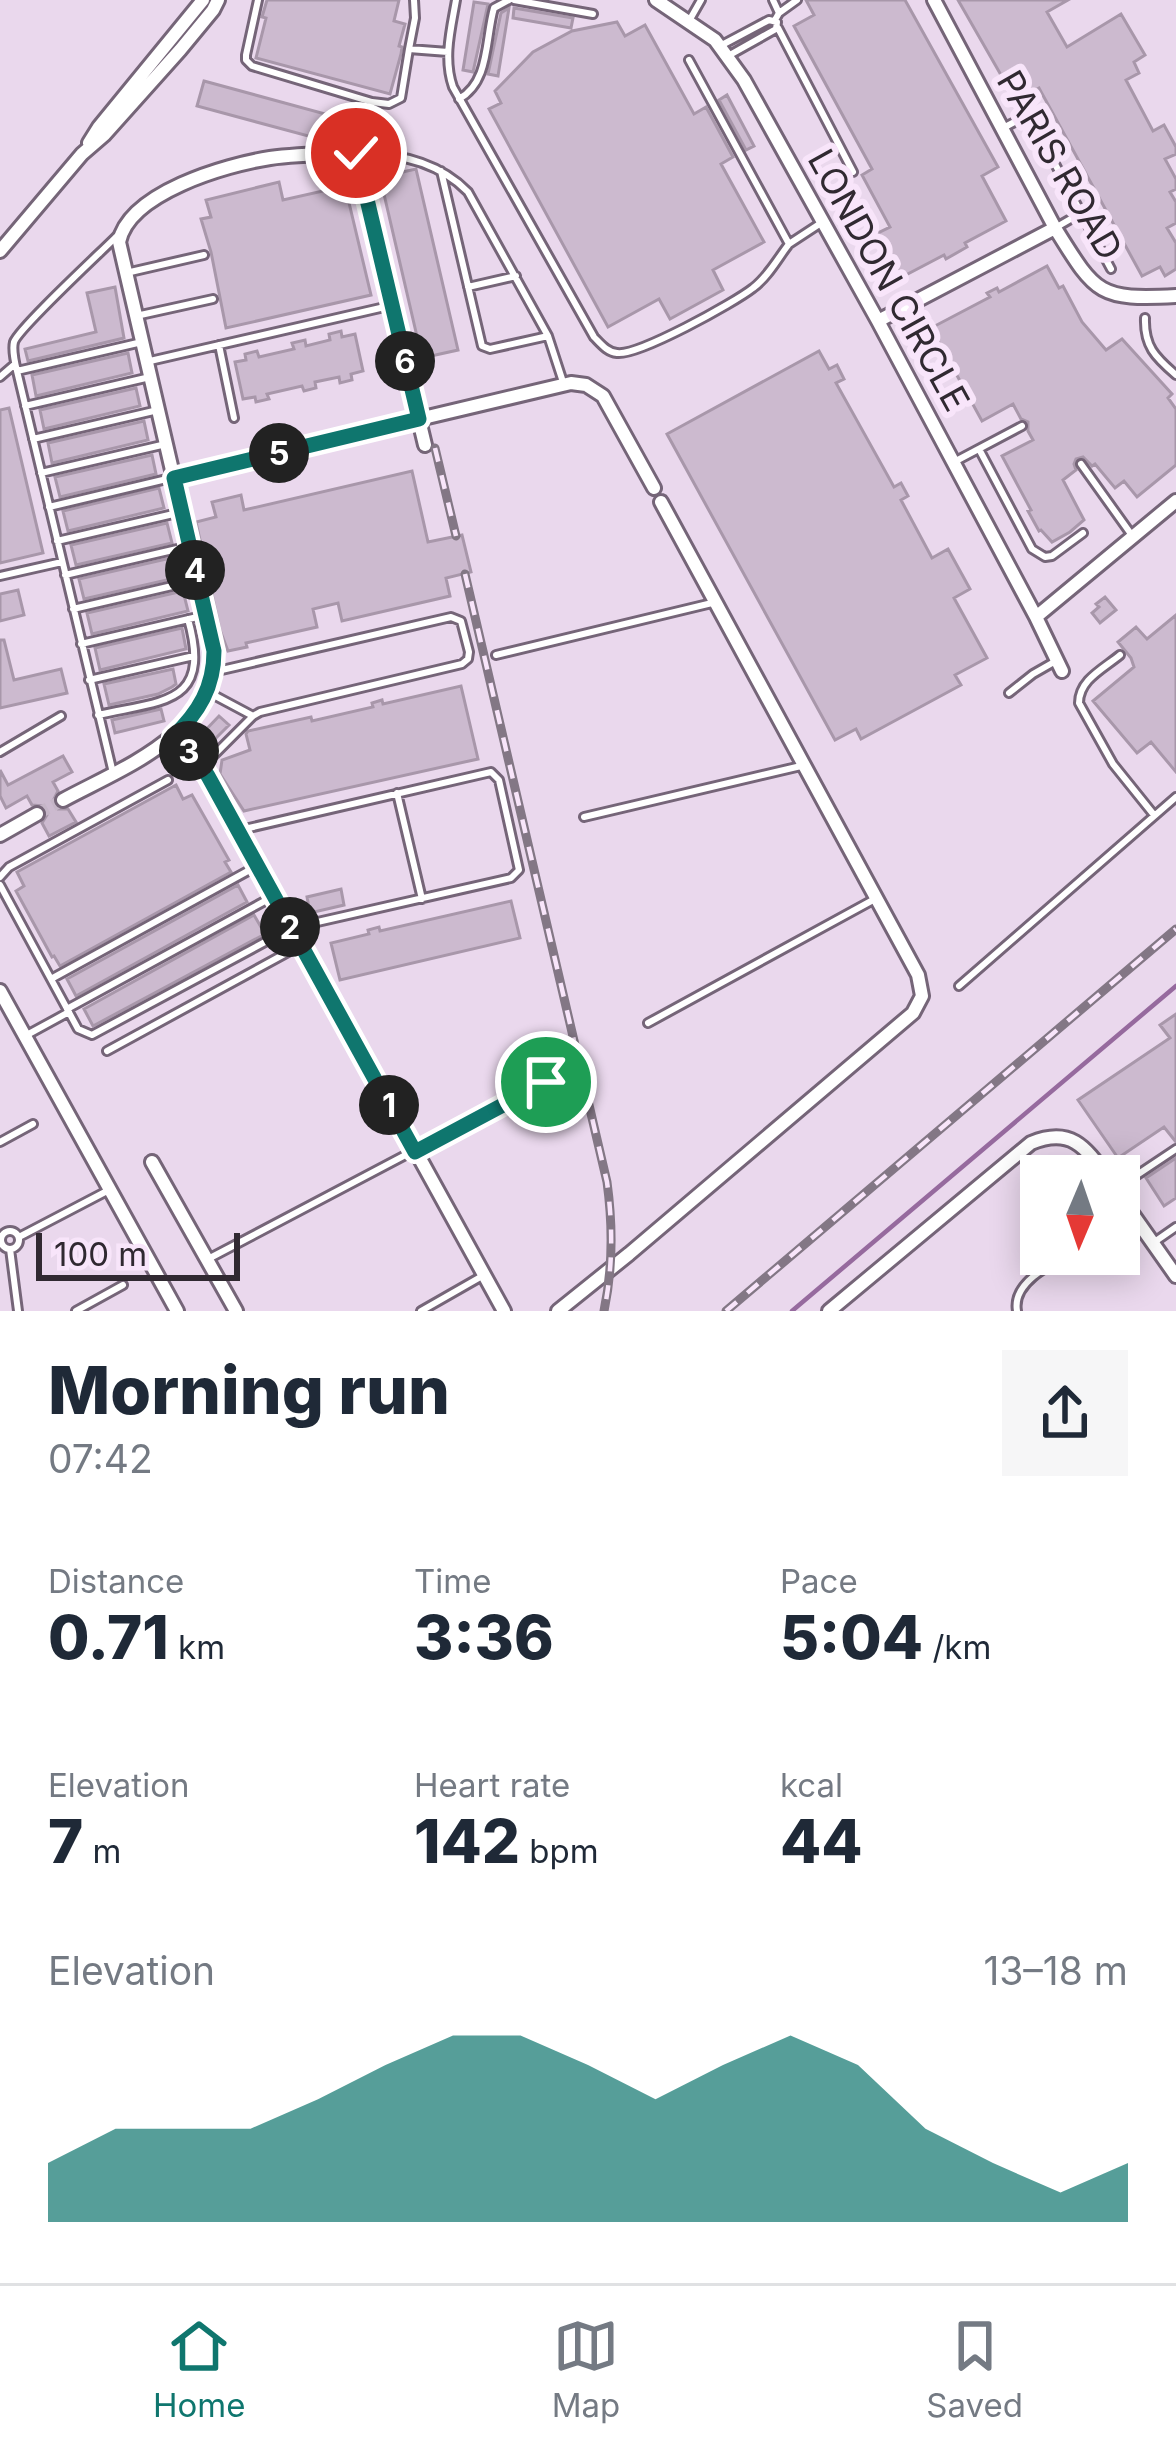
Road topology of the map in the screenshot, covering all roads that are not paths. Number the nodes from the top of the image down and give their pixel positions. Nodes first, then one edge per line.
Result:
1 (202, 0) edge
2 (218, 0) edge
3 (258, 0) edge
4 (414, 0) edge
5 (456, 0) edge
6 (512, 0) edge
7 (656, 0) edge
8 (701, 0) edge
9 (772, 0) edge
10 (797, 0) edge
11 (934, 0) edge
12 (593, 14) dead end
13 (777, 20) junction
14 (689, 21) junction
15 (409, 49) junction
16 (724, 51) junction
17 (448, 52) junction
18 (689, 60) dead end
19 (1013, 82) dead end
20 (460, 99) junction
21 (1002, 129) junction
22 (1039, 134) dead end
23 (356, 153) junction
24 (82, 154) junction
25 (440, 170) junction
26 (854, 172) dead end
27 (1082, 213) junction
28 (823, 222) junction
29 (1055, 229) junction
30 (121, 231) junction
31 (789, 244) junction
32 (0, 250) edge
33 (204, 255) dead end
34 (1111, 269) dead end
35 (126, 273) junction
36 (516, 276) junction
37 (468, 287) junction
38 (1176, 296) edge
39 (213, 298) dead end
40 (392, 305) junction
41 (136, 316) junction
42 (1145, 318) dead end
43 (878, 321) junction
44 (548, 336) junction
45 (142, 342) junction
46 (219, 345) junction
47 (16, 368) junction
48 (148, 369) junction
49 (1176, 375) edge
50 (0, 377) edge
51 (564, 385) junction
52 (25, 406) junction
53 (158, 410) junction
54 (234, 418) dead end
55 (419, 419) junction
56 (1022, 427) dead end
57 (33, 439) junction
58 (166, 443) junction
59 (425, 445) dead end
60 (979, 449) junction
61 (954, 462) junction
62 (1081, 464) dead end
63 (40, 473) junction
64 (174, 478) junction
65 (654, 488) dead end
66 (1176, 501) edge
67 (661, 502) dead end
68 (49, 507) junction
69 (182, 512) junction
70 (1083, 533) dead end
71 (1133, 537) junction
72 (57, 541) junction
73 (190, 546) junction
74 (62, 562) junction
75 (65, 575) junction
76 (0, 576) edge
77 (197, 580) junction
78 (716, 603) junction
79 (73, 609) junction
80 (206, 615) junction
81 (1036, 617) junction
82 (188, 619) junction
83 (81, 644) junction
84 (496, 655) dead end
85 (194, 656) junction
86 (1120, 656) dead end
87 (1059, 666) joint
88 (213, 672) junction
89 (89, 680) junction
90 (208, 692) junction
91 (1009, 693) dead end
92 (98, 715) junction
93 (61, 716) dead end
94 (253, 716) junction
95 (173, 737) junction
96 (0, 752) edge
97 (203, 766) junction
98 (805, 766) junction
99 (112, 773) junction
100 (168, 780) dead end
101 (397, 794) junction
102 (1176, 797) edge
103 (63, 800) tunnel mouth
104 (38, 814) tunnel mouth
105 (1154, 815) junction
106 (584, 818) dead end
107 (2, 830) edge
108 (238, 830) junction
109 (257, 866) junction
110 (0, 881) edge
111 (274, 896) junction
112 (877, 898) junction
113 (422, 899) junction
114 (291, 928) junction
115 (301, 945) junction
116 (51, 979) junction
117 (959, 986) dead end
118 (0, 991) edge
119 (68, 1010) junction
120 (648, 1023) dead end
121 (25, 1036) junction
122 (107, 1051) dead end
123 (546, 1082) dead end
124 (33, 1124) dead end
125 (0, 1142) edge
126 (1176, 1149) edge
127 (415, 1152) junction
128 (1091, 1155) edge
129 (152, 1162) dead end
130 (1140, 1176) edge
131 (110, 1189) junction
132 (1140, 1223) edge
133 (1176, 1227) edge
134 (1, 1236) edge
135 (19, 1238) junction
136 (1153, 1243) junction
137 (10, 1249) junction
138 (207, 1260) junction
139 (484, 1275) junction
140 (1037, 1275) edge
141 (1176, 1276) edge
142 (123, 1285) dead end
143 (78, 1310) edge
144 (16, 1311) edge
145 (177, 1311) edge
146 (236, 1311) edge
147 (421, 1311) edge
148 (504, 1311) edge
149 (558, 1311) edge
150 (829, 1311) edge
151 (1017, 1311) edge

1 - 24 street
2 - 24 street
3 - 15 lane
4 - 15 lane
5 - 17 lane
6 - 12 lane
6 - 20 lane
7 - 14 street, LONDON CIRCLE
8 - 14 lane
9 - 13 lane
10 - 13 lane
11 - 21 street, PARIS ROAD
13 - 16 lane
13 - 26 lane
14 - 16 street, LONDON CIRCLE
15 - 17 lane
16 - 28 street, LONDON CIRCLE
17 - 20 lane
18 - 31 lane
19 - 21 lane
20 - 31 lane
21 - 29 street, PARIS ROAD
22 - 27 lane
23 - 25 lane
23 - 30 street
23 - 40 street
24 - 32 street
25 - 36 lane
25 - 37 lane
27 - 29 lane
27 - 34 lane
28 - 31 lane
28 - 43 street, LONDON CIRCLE
29 - 38 street, PARIS ROAD
29 - 43 street
30 - 35 street
30 - 47 lane
33 - 35 lane
35 - 41 street
36 - 37 lane
36 - 44 lane
37 - 44 lane
39 - 41 lane
40 - 46 lane
40 - 55 street
41 - 45 street
42 - 49 lane
43 - 61 street, LONDON CIRCLE
44 - 51 lane
45 - 47 lane
45 - 48 street
46 - 48 lane
46 - 54 lane
47 - 50 lane
47 - 52 lane
48 - 52 lane
48 - 53 street
51 - 55 street
51 - 65 street
52 - 57 lane
53 - 57 lane
53 - 58 street
55 - 59 street
55 - 64 lane
56 - 60 lane
57 - 63 lane
58 - 63 lane
58 - 64 street
60 - 61 lane
60 - 70 lane
61 - 81 street, LONDON CIRCLE
62 - 71 lane
63 - 68 lane
64 - 68 lane
64 - 69 street
66 - 71 street
67 - 78 street
68 - 72 lane
69 - 72 lane
69 - 73 street
71 - 81 street
72 - 74 lane
73 - 75 lane
73 - 77 street
74 - 75 lane
74 - 76 lane
75 - 79 lane
77 - 79 lane
77 - 80 street
78 - 84 lane
78 - 98 street
79 - 83 lane
80 - 82 lane
80 - 88 street
81 - 87 street, LONDON CIRCLE
82 - 83 lane
82 - 85 lane
83 - 89 lane
85 - 89 lane
85 - 92 lane
86 - 105 lane
87 - 91 lane
88 - 90 street
88 - 94 lane
89 - 92 lane
90 - 94 lane
90 - 95 street
92 - 99 lane
93 - 96 lane
94 - 97 lane
95 - 97 street
95 - 99 street
97 - 108 street
98 - 106 lane
98 - 112 street
99 - 103 street
100 - 110 lane
101 - 108 lane
101 - 113 lane
101 - 113 lane
102 - 105 lane
104 - 107 street
105 - 117 lane
108 - 109 street
109 - 111 street
109 - 116 lane
110 - 116 lane
111 - 114 street
111 - 119 lane
112 - 120 lane
112 - 149 street
113 - 114 lane
114 - 115 street
114 - 119 lane
115 - 122 lane
115 - 127 street
116 - 119 lane
118 - 121 street
119 - 121 lane
121 - 131 street
123 - 127 lane
124 - 125 lane
126 - 130 lane
127 - 138 lane
127 - 139 street
128 - 150 street
129 - 138 street
131 - 135 lane
131 - 145 street
132 - 136 street
133 - 136 lane
134 - 135 lane
134 - 137 lane
135 - 137 lane
136 - 141 street
137 - 144 lane
138 - 146 street
139 - 147 lane
139 - 148 street
140 - 151 lane
142 - 143 lane

